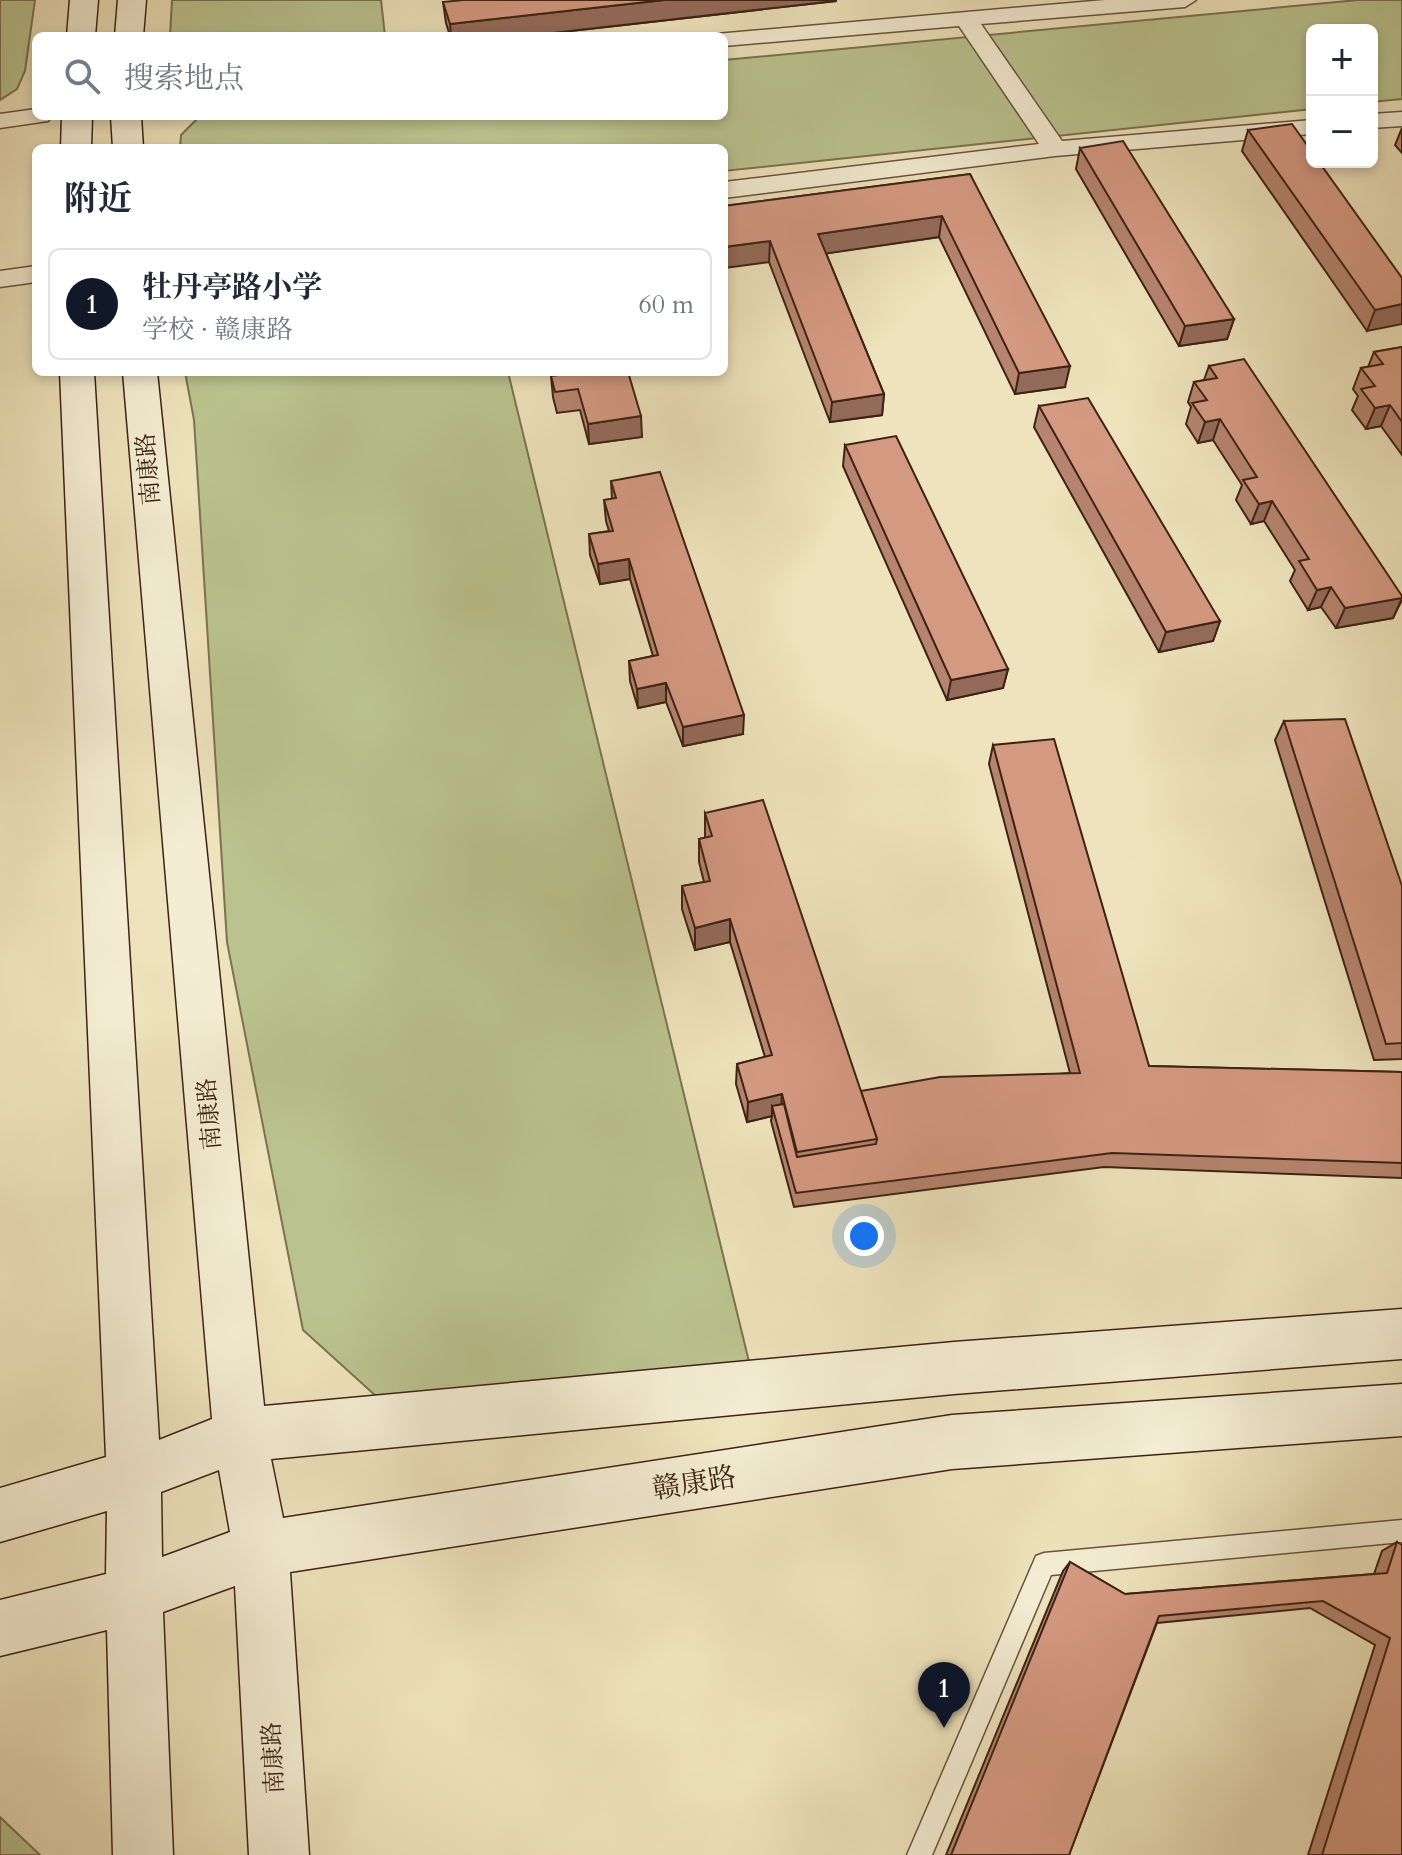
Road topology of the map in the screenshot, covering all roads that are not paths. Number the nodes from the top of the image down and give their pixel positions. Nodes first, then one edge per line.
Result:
1 (84, 0) edge
2 (132, 0) edge
3 (1185, 0) edge
4 (965, 18) junction
5 (81, 32) edge
6 (129, 32) edge
7 (728, 39) edge
8 (32, 117) edge
9 (1402, 119) edge
10 (77, 120) edge
11 (126, 120) edge
12 (0, 121) edge
13 (1378, 121) edge
14 (1306, 128) edge
15 (76, 144) edge
16 (128, 144) edge
17 (1055, 149) junction
18 (728, 190) edge
19 (32, 275) edge
20 (0, 279) edge
21 (77, 376) edge
22 (140, 376) edge
23 (1402, 1334) edge
24 (1402, 1410) edge
25 (240, 1435) junction
26 (134, 1476) junction
27 (0, 1515) edge
28 (1402, 1531) edge
29 (261, 1549) junction
30 (134, 1595) junction
31 (0, 1628) edge
32 (143, 1855) edge
33 (279, 1855) edge
34 (919, 1855) edge

1 - 5 main road
2 - 6 main road
3 - 4 street
4 - 7 street
4 - 17 street
8 - 12 street
9 - 13 street
10 - 15 main road
11 - 16 main road
14 - 17 street
17 - 18 street
19 - 20 street
21 - 26 main road
22 - 25 main road, 南康路
23 - 25 main road
24 - 29 main road, 赣康路
25 - 26 main road
25 - 29 main road, 南康路
26 - 27 main road
26 - 30 main road
28 - 34 lane
29 - 30 main road, 赣康路
29 - 33 main road, 南康路
30 - 31 main road, 赣康路
30 - 32 main road

